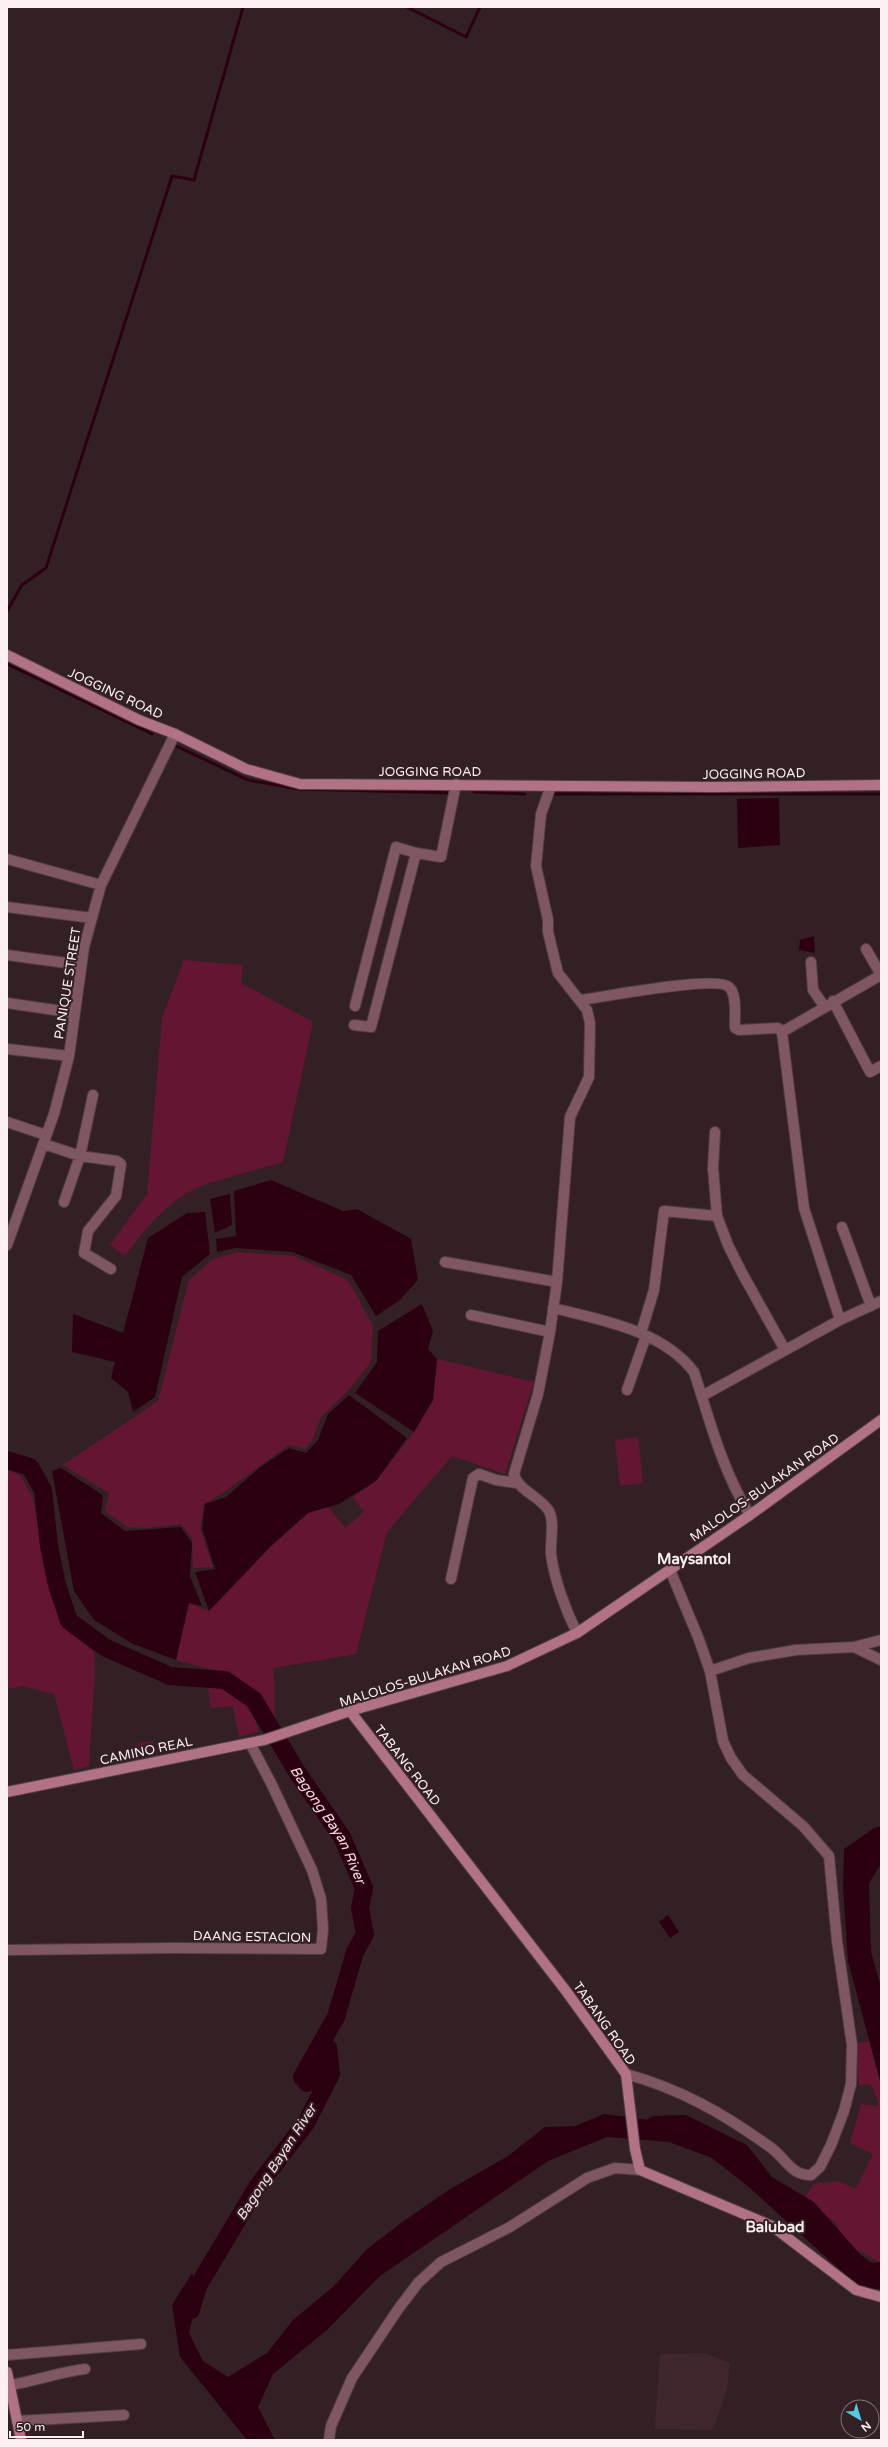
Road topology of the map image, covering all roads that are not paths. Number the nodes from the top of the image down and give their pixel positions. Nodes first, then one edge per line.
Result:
1 (7, 655) edge
2 (175, 734) junction
3 (456, 784) junction
4 (881, 785) edge
5 (551, 786) junction
6 (416, 853) junction
7 (7, 859) edge
8 (101, 885) junction
9 (7, 907) edge
10 (92, 918) junction
11 (866, 949) dead end
12 (7, 955) edge
13 (811, 962) dead end
14 (81, 965) junction
15 (881, 975) edge
16 (581, 1000) junction
17 (833, 1001) junction
18 (7, 1002) edge
19 (356, 1006) dead end
20 (824, 1006) junction
21 (75, 1013) junction
22 (354, 1025) dead end
23 (782, 1032) junction
24 (7, 1049) edge
25 (69, 1056) junction
26 (881, 1066) edge
27 (93, 1095) dead end
28 (7, 1122) edge
29 (715, 1132) dead end
30 (45, 1139) junction
31 (80, 1156) junction
32 (64, 1202) dead end
33 (717, 1216) junction
34 (842, 1227) dead end
35 (7, 1245) edge
36 (445, 1262) dead end
37 (111, 1269) dead end
38 (557, 1282) junction
39 (881, 1300) edge
40 (871, 1306) junction
41 (553, 1308) junction
42 (471, 1315) dead end
43 (840, 1320) junction
44 (550, 1332) junction
45 (643, 1335) junction
46 (785, 1350) junction
47 (627, 1390) dead end
48 (702, 1396) junction
49 (881, 1420) edge
50 (516, 1483) junction
51 (750, 1515) junction
52 (670, 1570) junction
53 (451, 1578) dead end
54 (577, 1633) junction
55 (881, 1640) edge
56 (854, 1647) junction
57 (881, 1660) edge
58 (710, 1671) junction
59 (350, 1712) junction
60 (290, 1733) joint
61 (250, 1743) junction
62 (7, 1792) edge
63 (7, 1950) edge
64 (626, 2074) junction
65 (640, 2170) junction
66 (881, 2297) edge
67 (141, 2344) dead end
68 (7, 2355) edge
69 (85, 2369) dead end
70 (7, 2372) edge
71 (10, 2385) junction
72 (124, 2415) dead end
73 (17, 2421) junction
74 (21, 2440) edge
75 (328, 2440) edge

1 - 2 main road, JOGGING ROAD
2 - 3 main road, JOGGING ROAD
2 - 8 street, PANIQUE STREET
3 - 5 main road, JOGGING ROAD
3 - 6 street
4 - 5 main road, JOGGING ROAD
5 - 16 street
6 - 19 street
6 - 22 street
7 - 8 street
8 - 10 street, PANIQUE STREET
9 - 10 street
10 - 14 street, PANIQUE STREET
11 - 15 street
12 - 14 street
13 - 20 street
14 - 21 street, PANIQUE STREET
15 - 17 street
16 - 23 street
16 - 38 street
17 - 20 street
17 - 26 street
18 - 21 street
20 - 23 street
21 - 25 street, PANIQUE STREET
23 - 43 street
24 - 25 street
25 - 30 street, PANIQUE STREET
27 - 31 street
28 - 30 street
29 - 33 street
30 - 31 street
30 - 35 street, PANIQUE STREET
31 - 32 street
31 - 37 street
33 - 45 street
33 - 46 street
34 - 40 street
36 - 38 street
38 - 41 street
39 - 40 street
40 - 43 street
41 - 44 street
41 - 45 street
42 - 44 street
43 - 46 street
44 - 50 street
45 - 47 street
45 - 48 street
46 - 48 street
48 - 51 street
49 - 51 main road, MALOLOS-BULAKAN ROAD
50 - 53 street
50 - 54 street
51 - 52 main road, MALOLOS-BULAKAN ROAD
52 - 54 main road, MALOLOS-BULAKAN ROAD
52 - 58 street
54 - 59 main road, MALOLOS-BULAKAN ROAD
55 - 56 street
56 - 57 street
56 - 58 street
58 - 64 street
59 - 60 main road, MALOLOS-BULAKAN ROAD
59 - 64 main road, TABANG ROAD
60 - 61 main road, CAMINO REAL
61 - 62 main road, CAMINO REAL
61 - 63 street, DAANG ESTACION
64 - 65 main road, TABANG ROAD
65 - 66 main road
65 - 75 street
67 - 68 street
69 - 71 street
70 - 71 main road
71 - 73 main road
72 - 73 street
73 - 74 main road

